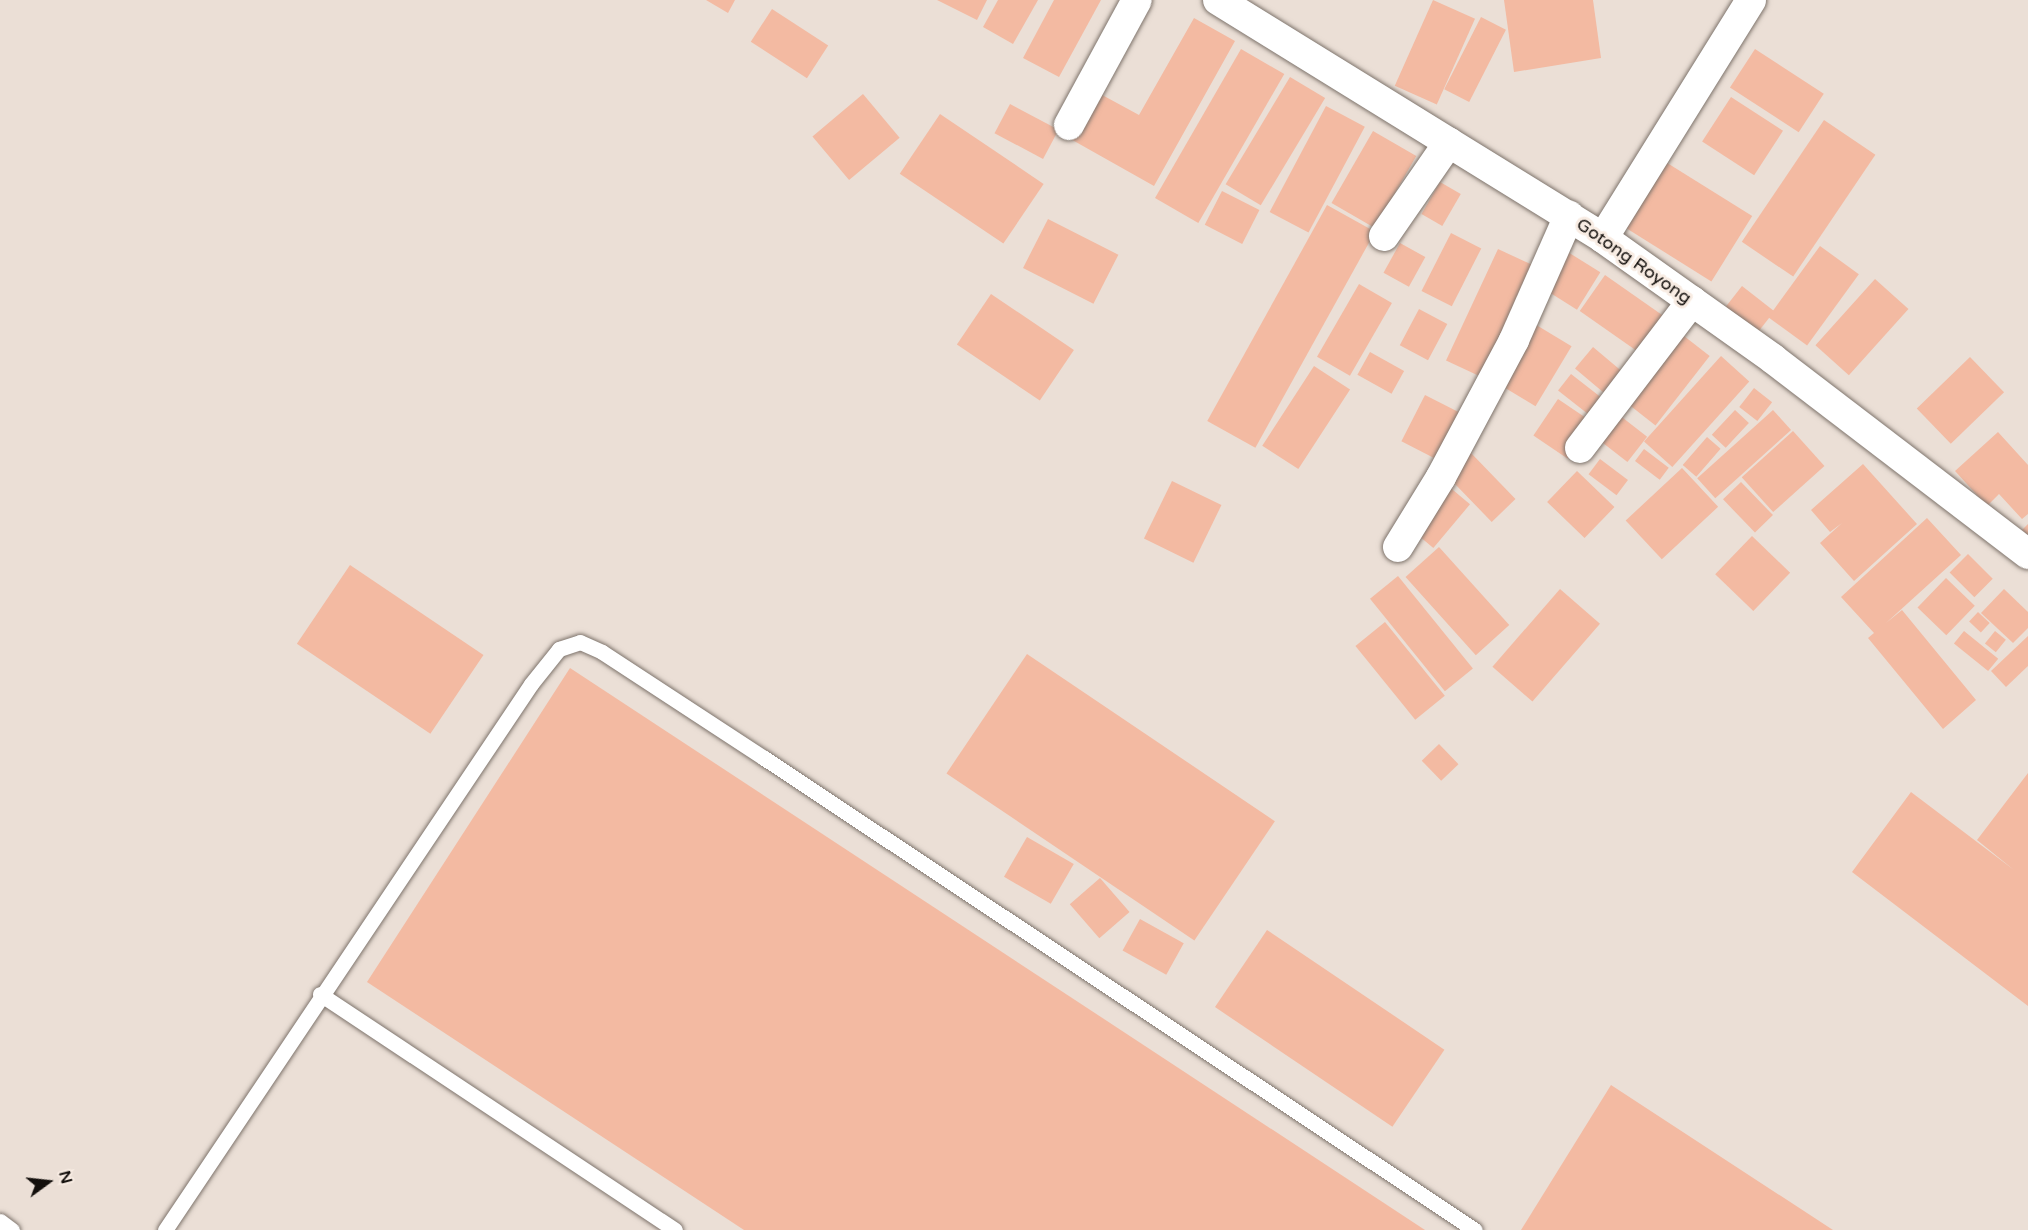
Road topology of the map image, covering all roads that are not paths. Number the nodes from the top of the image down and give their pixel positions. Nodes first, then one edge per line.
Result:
1 (1137, 0) edge
2 (1218, 0) edge
3 (1751, 0) edge
4 (1069, 125) dead end
5 (1449, 141) junction
6 (1569, 216) junction
7 (1384, 236) dead end
8 (1603, 238) junction
9 (1692, 301) junction
10 (1580, 448) dead end
11 (1398, 547) dead end
12 (2028, 554) edge
13 (320, 994) junction
14 (0, 1221) edge
15 (12, 1230) edge
16 (165, 1230) edge
17 (675, 1230) edge
18 (1475, 1230) edge

1 - 4 street
2 - 5 street, Gotong Royong
3 - 8 street
5 - 6 street, Gotong Royong
5 - 7 street
6 - 8 street, Gotong Royong
6 - 11 street
8 - 9 street, Gotong Royong
9 - 10 street
9 - 12 street, Gotong Royong
13 - 16 lane
13 - 17 lane
13 - 18 lane
14 - 15 lane

